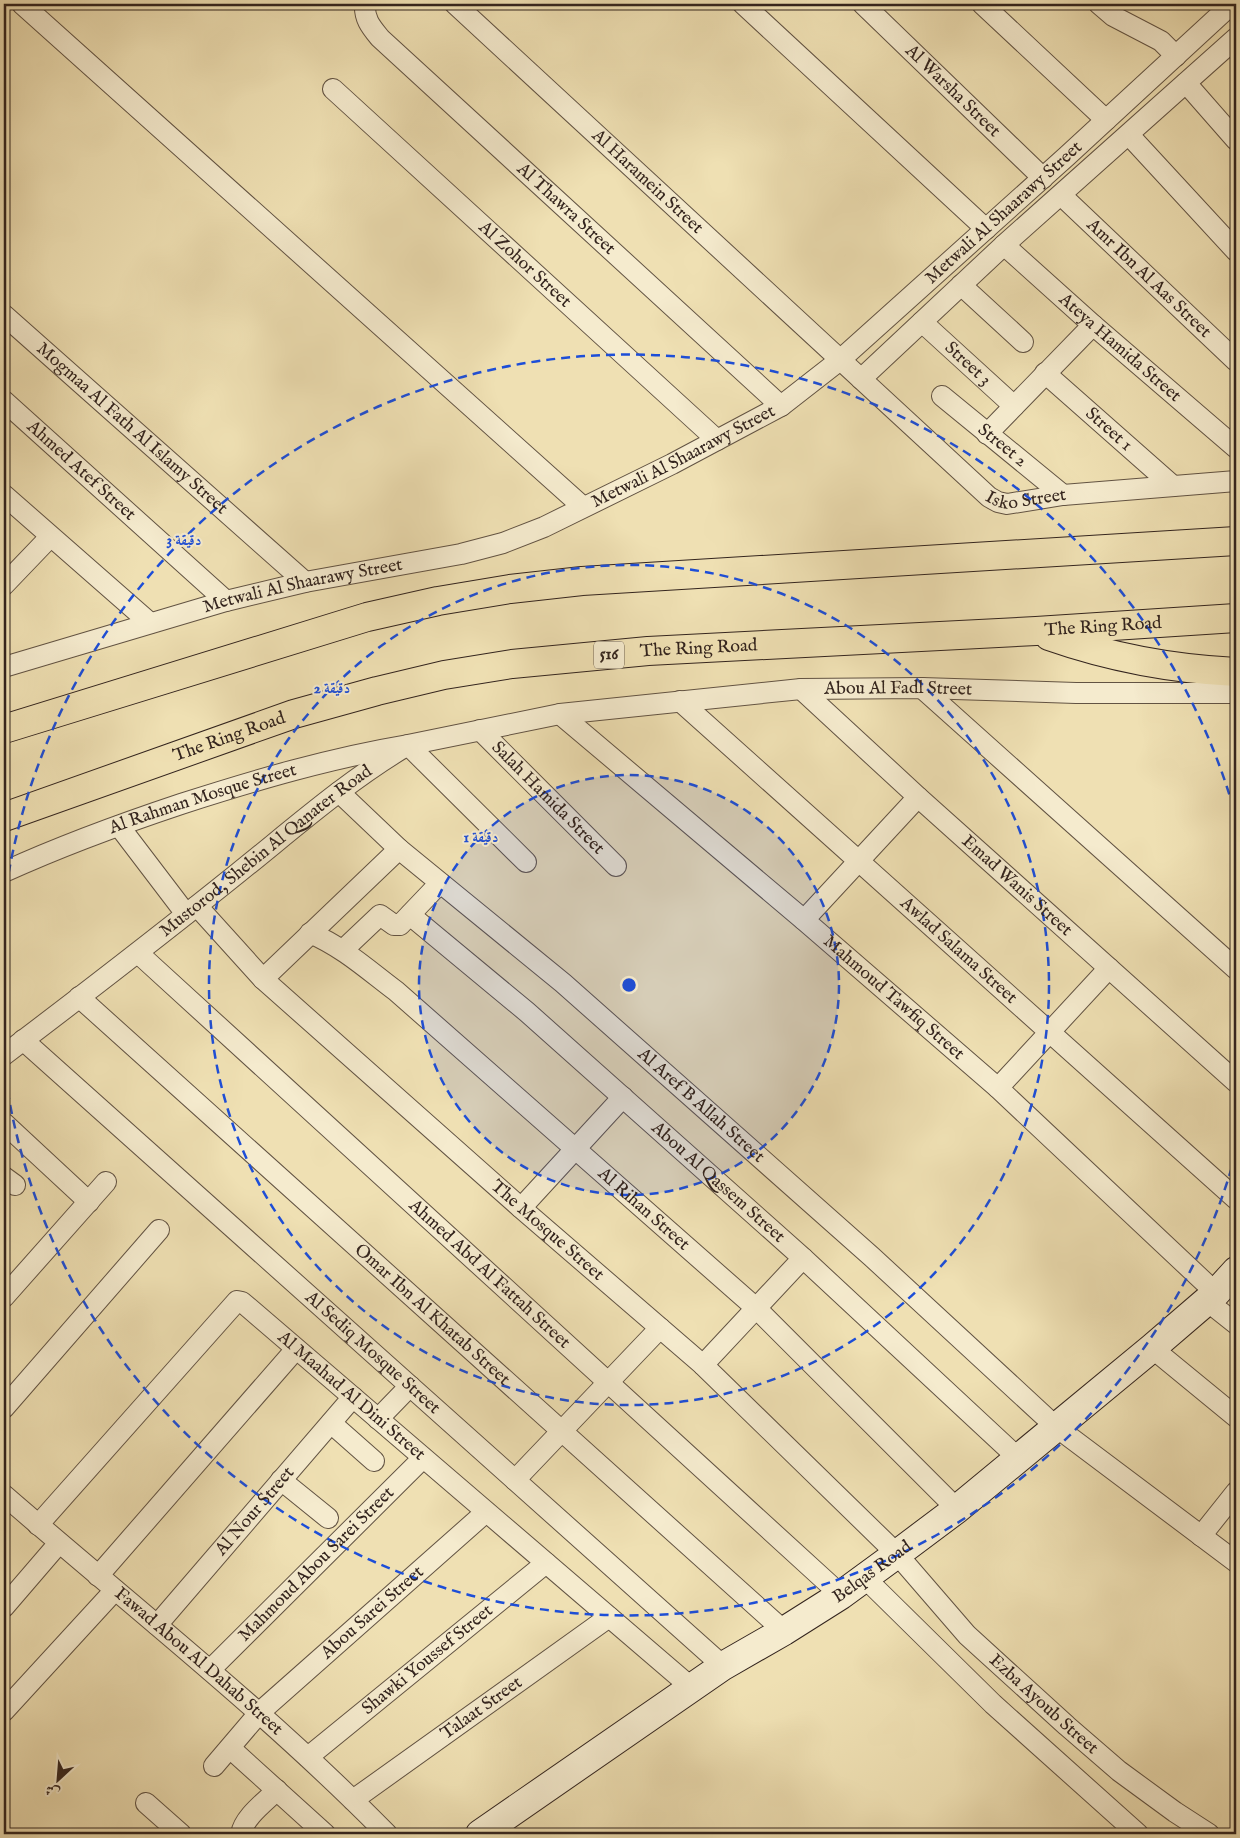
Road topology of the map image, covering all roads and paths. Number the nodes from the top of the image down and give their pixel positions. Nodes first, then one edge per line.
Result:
1 (22, 4) edge
2 (365, 4) edge
3 (455, 4) edge
4 (743, 4) edge
5 (863, 4) edge
6 (982, 4) edge
7 (1099, 4) edge
8 (1228, 10) edge
9 (1236, 38) edge
10 (1176, 56) junction
11 (1186, 83) junction
12 (333, 89) dead end
13 (1106, 120) junction
14 (1129, 135) junction
15 (1236, 140) edge
16 (1043, 178) junction
17 (1061, 195) junction
18 (986, 229) junction
19 (1004, 246) junction
20 (1236, 251) edge
21 (961, 286) junction
22 (4, 315) edge
23 (922, 322) junction
24 (1093, 325) junction
25 (1022, 342) dead end
26 (840, 360) junction
27 (1236, 361) edge
28 (1045, 373) junction
29 (861, 379) junction
30 (942, 396) dead end
31 (4, 401) edge
32 (781, 406) junction
33 (1014, 406) junction
34 (987, 434) junction
35 (717, 440) junction
36 (1236, 448) edge
37 (1236, 481) edge
38 (1173, 486) junction
39 (4, 494) edge
40 (1062, 495) junction
41 (583, 507) junction
42 (50, 537) junction
43 (1236, 541) edge
44 (305, 582) junction
45 (4, 585) edge
46 (226, 601) junction
47 (1236, 618) edge
48 (150, 623) junction
49 (1036, 631) junction
50 (4, 667) edge
51 (1236, 672) edge
52 (922, 688) junction
53 (801, 689) junction
54 (1236, 693) edge
55 (680, 702) junction
56 (560, 714) junction
57 (4, 729) edge
58 (480, 730) junction
59 (408, 745) junction
60 (339, 792) junction
61 (918, 797) junction
62 (4, 817) edge
63 (119, 826) junction
64 (399, 849) junction
65 (858, 861) junction
66 (526, 862) dead end
67 (616, 866) dead end
68 (4, 872) edge
69 (440, 883) junction
70 (191, 910) junction
71 (410, 914) junction
72 (804, 920) junction
73 (310, 934) junction
74 (343, 950) junction
75 (138, 953) junction
76 (1109, 968) junction
77 (1236, 969) edge
78 (263, 979) junction
79 (79, 998) junction
80 (1050, 1033) junction
81 (23, 1040) junction
82 (4, 1055) edge
83 (1236, 1082) edge
84 (998, 1088) junction
85 (623, 1097) junction
86 (4, 1123) edge
87 (575, 1149) junction
88 (106, 1182) dead end
89 (1236, 1199) edge
90 (89, 1202) junction
91 (521, 1208) junction
92 (159, 1230) dead end
93 (803, 1258) junction
94 (1236, 1271) edge
95 (7, 1285) edge
96 (1212, 1297) junction
97 (756, 1308) junction
98 (1236, 1324) edge
99 (660, 1328) junction
100 (1152, 1348) junction
101 (296, 1349) junction
102 (703, 1365) junction
103 (608, 1382) junction
104 (410, 1386) junction
105 (352, 1397) junction
106 (4, 1408) edge
107 (1236, 1416) edge
108 (378, 1419) junction
109 (331, 1423) junction
110 (1055, 1426) junction
111 (561, 1431) junction
112 (423, 1458) junction
113 (1018, 1458) junction
114 (374, 1461) dead end
115 (281, 1480) junction
116 (515, 1480) junction
117 (1236, 1492) edge
118 (5, 1498) edge
119 (957, 1509) junction
120 (486, 1512) junction
121 (328, 1518) dead end
122 (38, 1525) junction
123 (1201, 1536) junction
124 (59, 1543) junction
125 (897, 1554) junction
126 (1236, 1562) edge
127 (546, 1563) junction
128 (98, 1576) junction
129 (866, 1578) junction
130 (115, 1590) junction
131 (841, 1595) junction
132 (4, 1607) edge
133 (609, 1616) junction
134 (157, 1625) junction
135 (784, 1631) junction
136 (723, 1666) junction
137 (210, 1670) junction
138 (692, 1688) junction
139 (4, 1711) edge
140 (260, 1712) junction
141 (230, 1748) junction
142 (308, 1757) junction
143 (214, 1766) dead end
144 (277, 1790) junction
145 (353, 1800) junction
146 (146, 1803) dead end
147 (491, 1831) edge
148 (180, 1834) edge
149 (241, 1834) edge
150 (325, 1834) edge
151 (386, 1834) edge
152 (1138, 1834) edge
153 (1209, 1834) edge

1 - 41 street
2 - 32 street, Al Thawra Street
3 - 26 street, Al Haramein Street
4 - 18 street
5 - 16 street, Al Warsha Street
6 - 13 street
7 - 10 street
8 - 10 street, Metwali Al Shaarawy Street
9 - 11 street, Metwali Al Shaarawy Street
10 - 13 street, Metwali Al Shaarawy Street
11 - 14 street, Metwali Al Shaarawy Street
11 - 15 street
12 - 35 street, Al Zohor Street
13 - 16 street, Metwali Al Shaarawy Street
14 - 17 street, Metwali Al Shaarawy Street
14 - 20 street
16 - 18 street, Metwali Al Shaarawy Street
17 - 19 street, Metwali Al Shaarawy Street
17 - 27 street, Amr Ibn Al Aas Street
18 - 26 street, Metwali Al Shaarawy Street
19 - 21 street, Metwali Al Shaarawy Street
19 - 24 street, Ateya Hamida Street
21 - 23 street, Metwali Al Shaarawy Street
21 - 25 street
22 - 44 street, Mogmaa Al Fath Al Islamy Street
23 - 29 street, Metwali Al Shaarawy Street
23 - 33 street, Street 3
24 - 28 street
24 - 36 street, Ateya Hamida Street
26 - 29 street, Isko Street
26 - 32 street, Metwali Al Shaarawy Street
28 - 33 street
28 - 38 street, Street 1
29 - 40 street, Isko Street
30 - 34 street, Street 2
31 - 46 street, Ahmed Atef Street
32 - 35 street, Metwali Al Shaarawy Street
33 - 34 street
34 - 40 street, Street 2
35 - 41 street, Metwali Al Shaarawy Street
37 - 38 street, Isko Street
38 - 40 street, Isko Street
39 - 42 street
41 - 44 street, Metwali Al Shaarawy Street
42 - 45 street
42 - 48 street
43 - 57 highway
44 - 46 street, Metwali Al Shaarawy Street
46 - 48 street, Metwali Al Shaarawy Street
47 - 49 highway, The Ring Road / 516
48 - 50 street, Metwali Al Shaarawy Street
49 - 51 highway
49 - 62 highway, The Ring Road / 516
52 - 53 street, Abou Al Fadl Street
52 - 54 street, Abou Al Fadl Street
52 - 77 street
53 - 55 street, Abou Al Fadl Street
53 - 61 street, Emad Wanis Street
55 - 56 street, Abou Al Fadl Street
55 - 65 street, Awlad Salama Street
56 - 58 street, Mustorod, Shebin Al Qanater Road
56 - 72 street, Mahmoud Tawfiq Street
58 - 59 street, Mustorod, Shebin Al Qanater Road
58 - 67 street, Salah Hamida Street
59 - 60 street, Mustorod, Shebin Al Qanater Road
59 - 63 street, Al Rahman Mosque Street
59 - 66 street
60 - 64 street, Al Aref B Allah Street
60 - 70 street, Mustorod, Shebin Al Qanater Road
61 - 65 street
61 - 76 street, Emad Wanis Street
63 - 68 street, Al Rahman Mosque Street
63 - 70 street, The Mosque Street
64 - 69 street, Al Aref B Allah Street
64 - 73 street
65 - 72 street
65 - 80 street, Awlad Salama Street
69 - 71 street
69 - 110 street, Al Aref B Allah Street
70 - 75 street, Mustorod, Shebin Al Qanater Road
70 - 78 street, The Mosque Street
71 - 74 street
71 - 85 street, Abou Al Qassem Street
72 - 84 street, Mahmoud Tawfiq Street
73 - 74 street, Al Rihan Street
73 - 78 street
74 - 87 street, Al Rihan Street
75 - 79 street, Mustorod, Shebin Al Qanater Road
75 - 103 street, Ahmed Abd Al Fattah Street
76 - 80 street
76 - 83 street, Emad Wanis Street
78 - 91 street, The Mosque Street
79 - 81 street, Mustorod, Shebin Al Qanater Road
79 - 111 street, Omar Ibn Al Khatab Street
80 - 84 street
80 - 89 street, Awlad Salama Street
81 - 82 street, Mustorod, Shebin Al Qanater Road
81 - 104 street, Al Sediq Mosque Street
84 - 96 street, Mahmoud Tawfiq Street
85 - 87 street
85 - 93 street, Abou Al Qassem Street
86 - 90 street
87 - 91 street
87 - 97 street, Al Rihan Street
88 - 90 street
90 - 95 street
91 - 99 street, The Mosque Street
92 - 106 street
93 - 97 street
93 - 113 street, Abou Al Qassem Street
94 - 96 main road, Belqas Road
96 - 98 street
96 - 100 main road, Belqas Road
97 - 102 street
97 - 119 street, Al Rihan Street
99 - 102 street, The Mosque Street
99 - 103 street
100 - 107 street
100 - 110 main road, Belqas Road
101 - 105 street, Al Maahad Al Dini Street
101 - 122 street, Al Maahad Al Dini Street
101 - 128 street
102 - 125 street, The Mosque Street
103 - 111 street
103 - 131 street, Ahmed Abd Al Fattah Street
104 - 108 street
104 - 116 street, Al Sediq Mosque Street
105 - 108 street, Al Maahad Al Dini Street
105 - 109 street, Al Nour Street
108 - 112 street, Al Maahad Al Dini Street
109 - 114 street
109 - 115 street, Al Nour Street
110 - 113 main road, Belqas Road
110 - 123 street, Al Aref B Allah Street
111 - 116 street
111 - 135 street, Omar Ibn Al Khatab Street
112 - 120 street, Al Maahad Al Dini Street
112 - 137 street, Mahmoud Abou Sarei Street
113 - 119 main road, Belqas Road
115 - 121 street
115 - 134 street, Al Nour Street
116 - 136 street, Al Sediq Mosque Street
117 - 123 street
118 - 122 street, Fawad Abou Al Dahab Street
119 - 125 main road, Belqas Road
120 - 127 street, Al Maahad Al Dini Street
120 - 140 street, Abou Sarei Street
122 - 124 street, Fawad Abou Al Dahab Street
123 - 126 street, Al Aref B Allah Street
124 - 128 street, Fawad Abou Al Dahab Street
124 - 132 street
125 - 129 main road, Belqas Road
125 - 153 street, Ezba Ayoub Street
127 - 133 street, Al Maahad Al Dini Street
127 - 142 street, Shawki Youssef Street
128 - 130 street, Fawad Abou Al Dahab Street
129 - 131 main road, Belqas Road
129 - 152 street
130 - 134 street, Fawad Abou Al Dahab Street
130 - 139 street
131 - 135 main road, Belqas Road
133 - 138 street, Al Maahad Al Dini Street
133 - 145 street, Talaat Street
134 - 137 street, Fawad Abou Al Dahab Street
135 - 136 main road, Belqas Road
136 - 138 main road, Belqas Road
137 - 140 street, Fawad Abou Al Dahab Street
138 - 147 main road, Belqas Road
140 - 141 street, Abou Sarei Street
140 - 142 street, Fawad Abou Al Dahab Street
141 - 143 street, Abou Sarei Street
141 - 144 street
142 - 145 street, Fawad Abou Al Dahab Street
144 - 149 street
144 - 150 street
145 - 151 street, Fawad Abou Al Dahab Street
146 - 148 street

